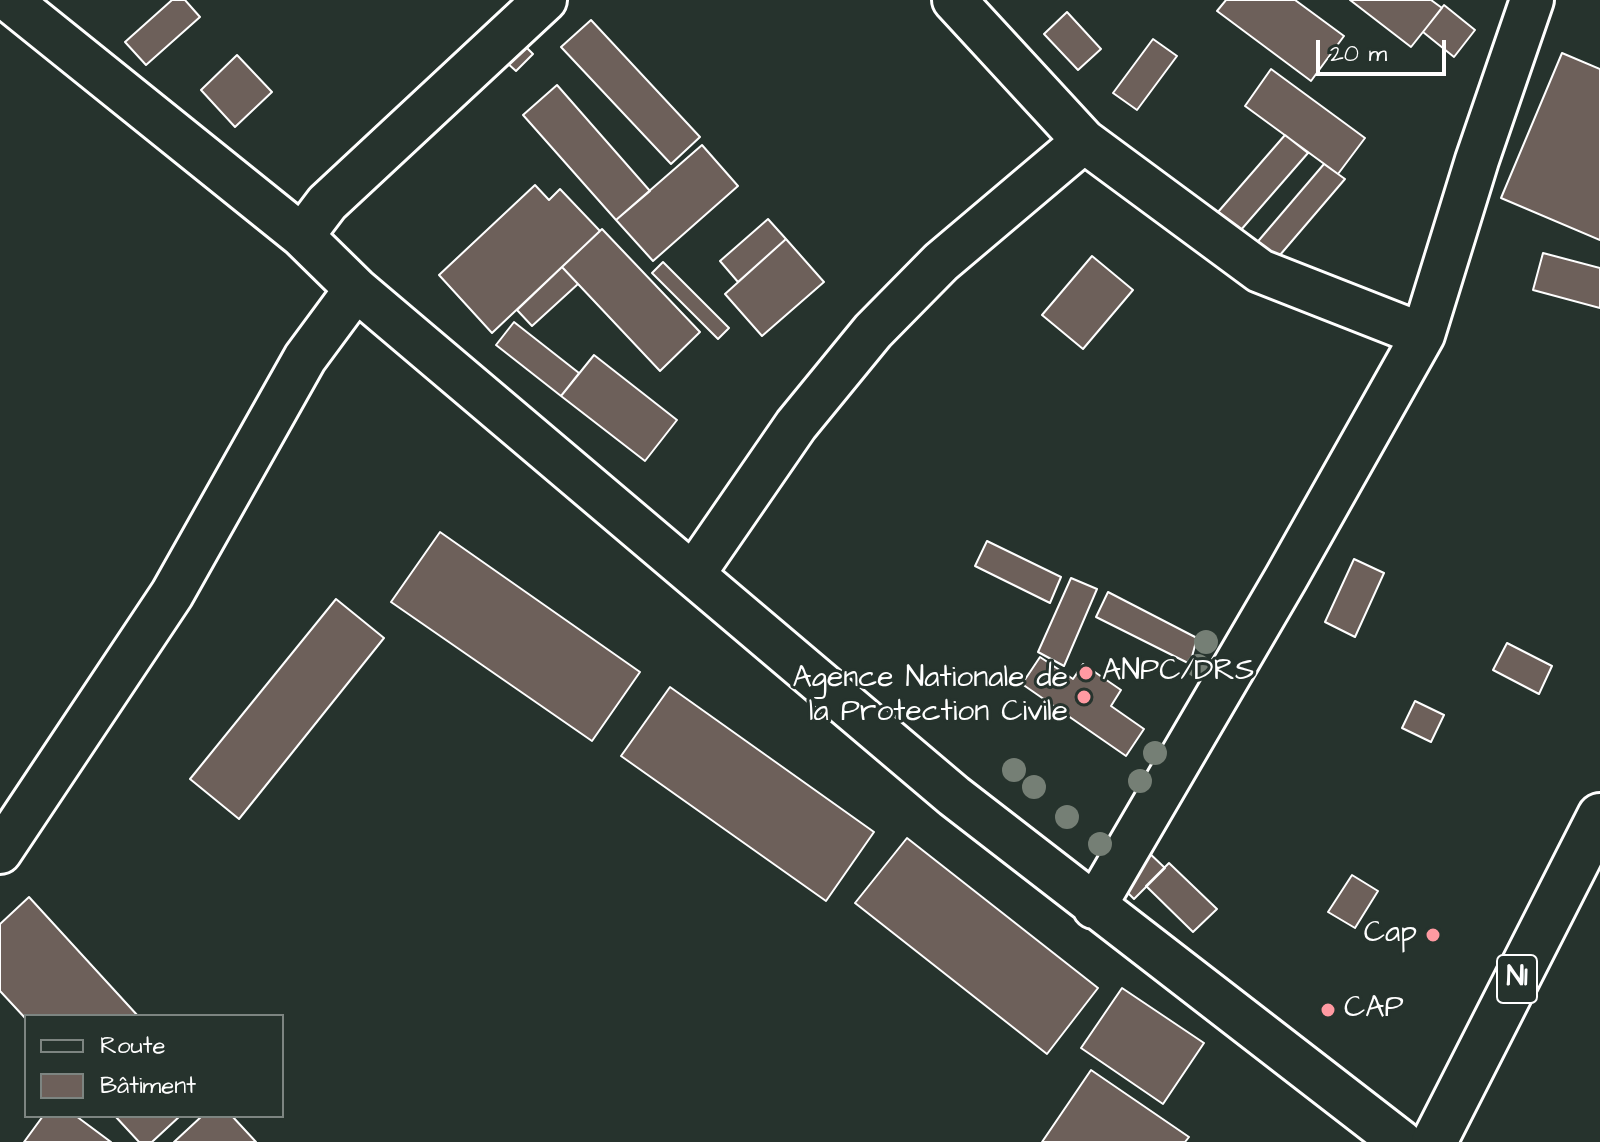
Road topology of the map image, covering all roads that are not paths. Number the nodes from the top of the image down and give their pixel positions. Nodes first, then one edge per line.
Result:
1 (9, 0) edge
2 (545, 0) edge
3 (954, 0) edge
4 (1532, 0) edge
5 (1084, 141) junction
6 (302, 236) junction
7 (356, 289) junction
8 (1423, 335) junction
9 (694, 573) junction
10 (1600, 816) edge
11 (0, 852) edge
12 (1094, 907) junction
13 (1401, 1142) edge
14 (1434, 1142) edge

1 - 6 street
2 - 6 street
3 - 5 street
4 - 8 street
5 - 8 street
5 - 9 street
6 - 7 street
7 - 9 street
7 - 11 street
8 - 12 street
9 - 12 street
10 - 14 highway, N1
12 - 13 street

